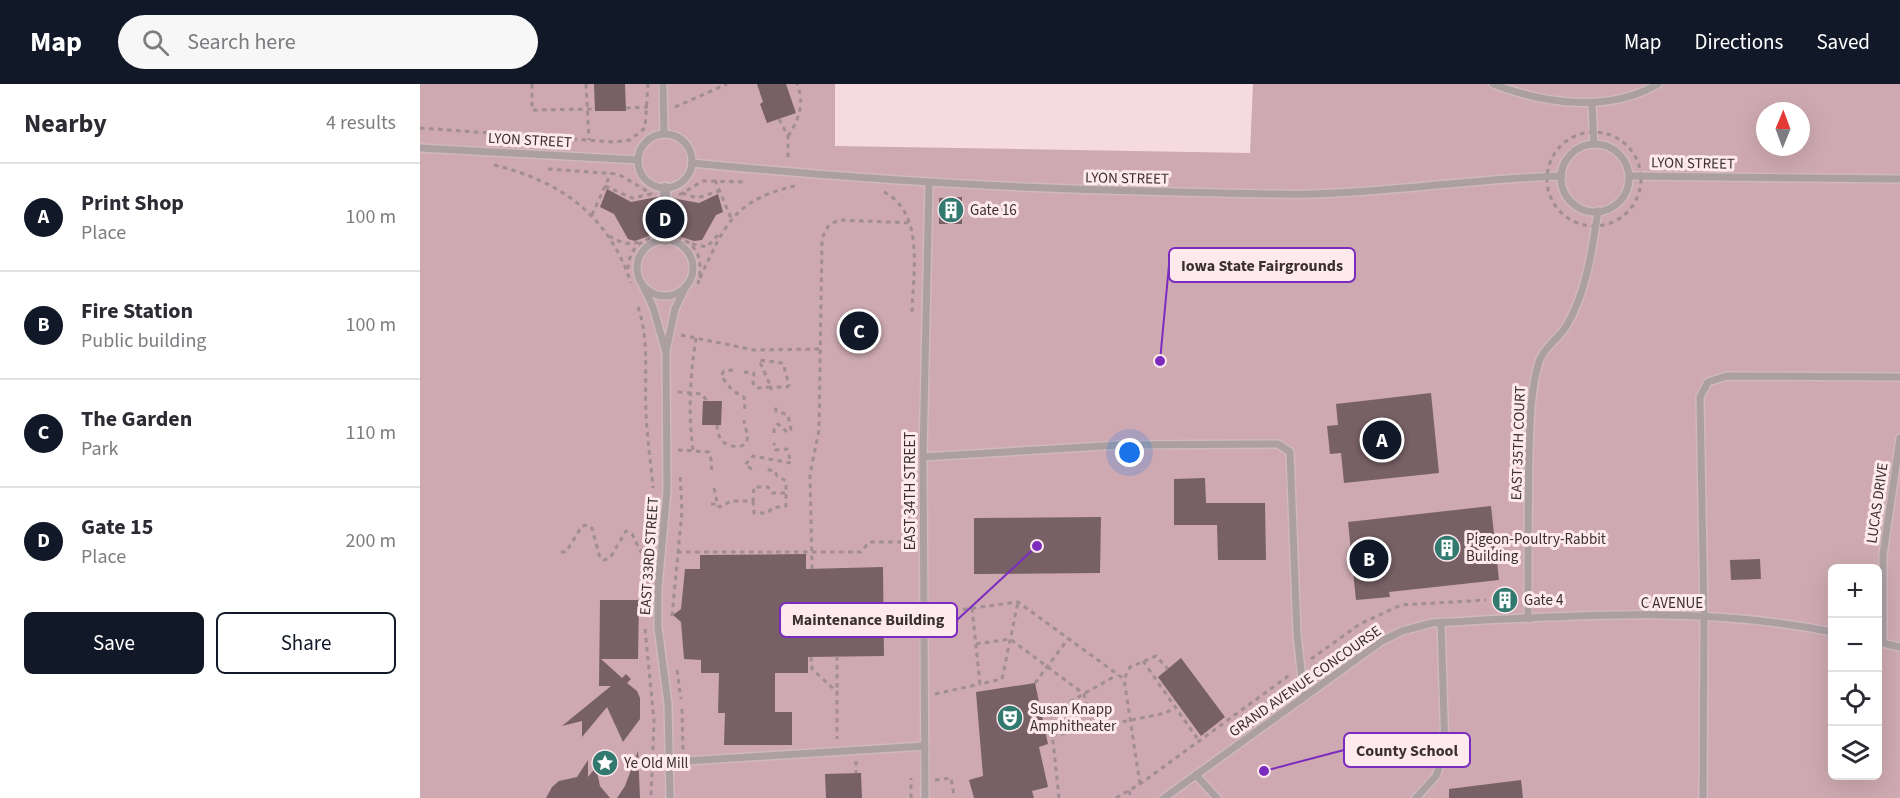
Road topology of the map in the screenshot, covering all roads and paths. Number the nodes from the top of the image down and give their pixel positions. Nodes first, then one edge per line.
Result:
1 (532, 84) edge
2 (586, 84) edge
3 (648, 84) edge
4 (663, 84) edge
5 (727, 84) edge
6 (797, 84) edge
7 (1493, 84) edge
8 (1658, 84) edge
9 (1592, 104) junction
10 (648, 107) junction
11 (664, 107) junction
12 (626, 108) dead end
13 (586, 109) junction
14 (595, 109) dead end
15 (779, 119) dead end
16 (420, 128) edge
17 (1593, 133) junction
18 (664, 134) junction
19 (788, 136) junction
20 (589, 141) junction
21 (1594, 144) junction
22 (420, 148) edge
23 (638, 160) junction
24 (692, 163) junction
25 (492, 165) dead end
26 (788, 172) junction
27 (611, 173) dead end
28 (1562, 176) junction
29 (1629, 176) junction
30 (1641, 176) junction
31 (1547, 177) junction
32 (1900, 179) edge
33 (715, 180) dead end
34 (929, 183) junction
35 (802, 185) dead end
36 (605, 186) junction
37 (718, 191) junction
38 (682, 193) dead end
39 (651, 194) dead end
40 (1598, 211) junction
41 (592, 215) junction
42 (732, 218) junction
43 (926, 224) junction
44 (1596, 225) junction
45 (722, 231) junction
46 (608, 235) junction
47 (641, 242) dead end
48 (691, 243) dead end
49 (640, 279) junction
50 (698, 282) dead end
51 (686, 286) junction
52 (634, 293) dead end
53 (637, 302) dead end
54 (681, 334) dead end
55 (696, 338) junction
56 (820, 349) junction
57 (666, 351) junction
58 (732, 370) dead end
59 (744, 372) dead end
60 (1900, 377) edge
61 (771, 387) junction
62 (666, 392) junction
63 (690, 393) junction
64 (771, 394) dead end
65 (707, 401) dead end
66 (774, 404) dead end
67 (745, 411) dead end
68 (744, 420) dead end
69 (717, 425) dead end
70 (774, 433) dead end
71 (1900, 438) edge
72 (774, 443) dead end
73 (693, 450) junction
74 (667, 451) junction
75 (923, 456) junction
76 (764, 469) dead end
77 (752, 470) dead end
78 (711, 472) dead end
79 (714, 488) dead end
80 (654, 491) dead end
81 (786, 493) junction
82 (753, 501) junction
83 (711, 504) dead end
84 (717, 504) junction
85 (912, 542) dead end
86 (561, 552) dead end
87 (677, 552) dead end
88 (812, 552) junction
89 (649, 554) dead end
90 (812, 569) dead end
91 (1018, 602) junction
92 (972, 608) junction
93 (931, 613) dead end
94 (1704, 616) junction
95 (1881, 618) edge
96 (1528, 619) junction
97 (1510, 620) joint
98 (1441, 622) junction
99 (1828, 631) edge
100 (1010, 639) junction
101 (1069, 639) junction
102 (1882, 642) edge
103 (976, 644) junction
104 (1900, 646) edge
105 (837, 656) dead end
106 (811, 657) dead end
107 (1143, 661) junction
108 (1047, 667) junction
109 (1168, 669) dead end
110 (1118, 675) junction
111 (1124, 679) junction
112 (1035, 683) dead end
113 (980, 684) junction
114 (837, 692) junction
115 (1084, 694) junction
116 (932, 695) dead end
117 (1304, 697) junction
118 (1173, 708) junction
119 (1130, 720) junction
120 (1091, 728) junction
121 (1052, 736) junction
122 (1199, 741) dead end
123 (924, 746) junction
124 (837, 751) junction
125 (670, 762) junction
126 (1196, 775) junction
127 (925, 783) junction
128 (1140, 784) dead end
129 (1128, 791) dead end
130 (954, 795) dead end
131 (670, 798) edge
132 (925, 798) edge
133 (1059, 798) edge
134 (1133, 798) edge
135 (1164, 798) edge
136 (1217, 798) edge
137 (1416, 798) edge
138 (1703, 798) edge

1 - 13 path
2 - 13 path
3 - 10 path
4 - 11 lane
5 - 11 path
6 - 19 path
7 - 9 lane
8 - 9 lane
9 - 17 lane
10 - 11 path
10 - 12 path
10 - 20 path
11 - 18 lane
13 - 14 path
13 - 20 path
15 - 19 path
16 - 20 path
17 - 21 lane
17 - 30 path
17 - 31 path
18 - 23 lane
18 - 24 lane
19 - 26 path
21 - 28 lane
21 - 29 lane, LYON STREET
22 - 23 lane, LYON STREET
23 - 24 lane
24 - 26 lane, LYON STREET
25 - 41 path
26 - 34 lane, LYON STREET
27 - 36 path
28 - 31 lane, LYON STREET
28 - 40 lane
29 - 30 lane, LYON STREET
29 - 40 lane, LYON STREET
30 - 32 lane, LYON STREET
30 - 44 path
31 - 34 lane, LYON STREET
31 - 44 path
33 - 37 path
34 - 43 lane, EAST 34TH STREET
35 - 42 path
36 - 39 path
36 - 41 path
37 - 38 path
37 - 42 path
40 - 44 lane, EAST 35TH COURT
41 - 46 path
42 - 45 path
43 - 56 path
43 - 75 lane, EAST 34TH STREET
44 - 96 lane, EAST 35TH COURT
45 - 48 path
45 - 50 path
46 - 47 path
46 - 52 path
49 - 51 lane
49 - 51 lane, EAST 33RD STREET
49 - 57 lane, EAST 33RD STREET
51 - 57 lane, EAST 33RD STREET
53 - 80 path
54 - 55 path
55 - 56 path
55 - 63 path
56 - 88 path
57 - 62 lane, EAST 33RD STREET
58 - 67 path
59 - 61 path
60 - 94 lane
61 - 61 path
61 - 64 path
62 - 63 path
62 - 74 lane, EAST 33RD STREET
63 - 65 path
63 - 73 path
66 - 70 path
68 - 69 path
71 - 95 lane, LUCAS DRIVE
72 - 77 path
73 - 74 path
73 - 78 path
74 - 125 lane, EAST 33RD STREET
75 - 117 lane
75 - 123 lane, EAST 34TH STREET
76 - 81 path
79 - 84 path
81 - 82 path
81 - 82 path
82 - 84 path
83 - 84 path
85 - 88 path
86 - 89 path
87 - 88 path
88 - 90 path
91 - 92 path
91 - 100 path
91 - 101 path
92 - 93 path
92 - 103 path
94 - 96 lane, C AVENUE
94 - 99 lane, C AVENUE
94 - 138 lane
96 - 97 lane, C AVENUE
97 - 98 lane, GRAND AVENUE CONCOURSE
98 - 117 lane, GRAND AVENUE CONCOURSE
98 - 137 lane
100 - 103 path
100 - 108 path
100 - 113 path
101 - 108 path
101 - 110 path
102 - 104 lane
103 - 113 path
105 - 114 path
106 - 114 path
107 - 109 path
107 - 111 path
107 - 118 path
108 - 112 path
108 - 115 path
110 - 111 path
110 - 115 path
111 - 119 path
113 - 116 path
114 - 124 path
115 - 120 path
115 - 121 path
117 - 126 lane, GRAND AVENUE CONCOURSE
118 - 119 path
118 - 122 path
119 - 120 path
119 - 128 path
120 - 121 path
121 - 133 path
123 - 124 lane
123 - 127 lane, EAST 34TH STREET
124 - 125 lane
125 - 131 lane, EAST 33RD STREET
126 - 135 lane, GRAND AVENUE CONCOURSE
126 - 136 lane
127 - 130 path
127 - 132 lane, EAST 34TH STREET
129 - 134 path

